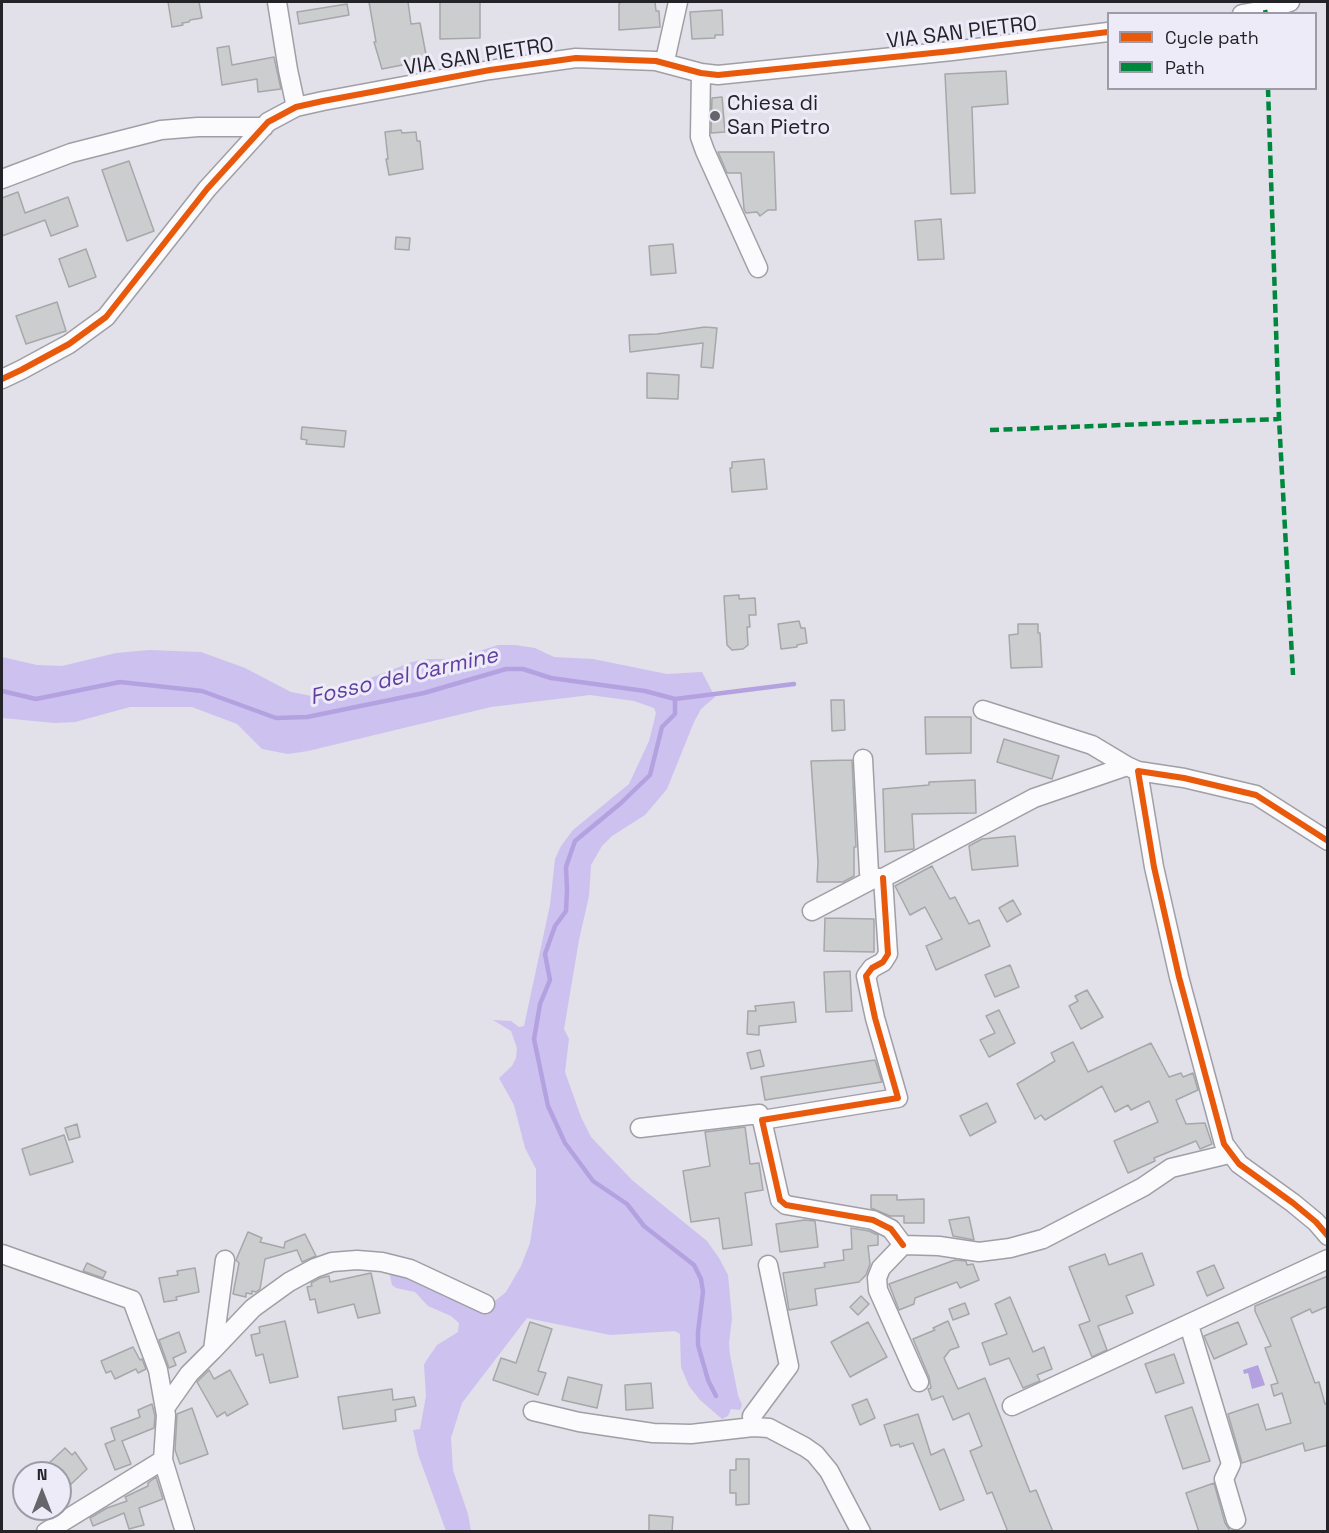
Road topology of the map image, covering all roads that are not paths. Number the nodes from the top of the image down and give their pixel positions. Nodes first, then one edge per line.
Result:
1 (277, 2) edge
2 (678, 2) edge
3 (1290, 2) edge
4 (1254, 12) edge
5 (1107, 32) edge
6 (667, 64) junction
7 (701, 73) junction
8 (296, 107) junction
9 (264, 126) junction
10 (2, 179) edge
11 (758, 268) dead end
12 (2, 379) edge
13 (983, 710) dead end
14 (864, 759) dead end
15 (1132, 768) junction
16 (1328, 841) edge
17 (879, 878) junction
18 (812, 911) dead end
19 (762, 1120) junction
20 (640, 1128) dead end
21 (1229, 1154) junction
22 (1328, 1236) edge
23 (903, 1245) junction
24 (2, 1254) edge
25 (1328, 1259) edge
26 (225, 1260) dead end
27 (768, 1265) dead end
28 (485, 1304) dead end
29 (1189, 1324) junction
30 (213, 1350) junction
31 (919, 1382) dead end
32 (1012, 1406) dead end
33 (165, 1408) junction
34 (533, 1411) dead end
35 (753, 1427) junction
36 (164, 1460) junction
37 (1236, 1520) dead end
38 (46, 1532) edge
39 (185, 1532) edge
40 (861, 1532) edge

1 - 8 street
2 - 6 street
3 - 4 street
5 - 7 street, VIA SAN PIETRO
6 - 7 street, VIA SAN PIETRO
6 - 8 street, VIA SAN PIETRO
7 - 11 street
8 - 9 street, VIA SAN PIETRO
9 - 10 street
9 - 12 street, VIA SAN PIETRO
13 - 15 street
14 - 17 street
15 - 16 street
15 - 17 street
15 - 21 street
17 - 18 street
17 - 19 street
19 - 20 street
19 - 23 street
21 - 22 street
21 - 23 street
23 - 31 street
24 - 33 street
25 - 29 street
26 - 30 street
27 - 35 street
28 - 30 street
29 - 32 street
29 - 37 street
30 - 33 street
33 - 36 street
34 - 35 street
35 - 40 street
36 - 38 street
36 - 39 street

